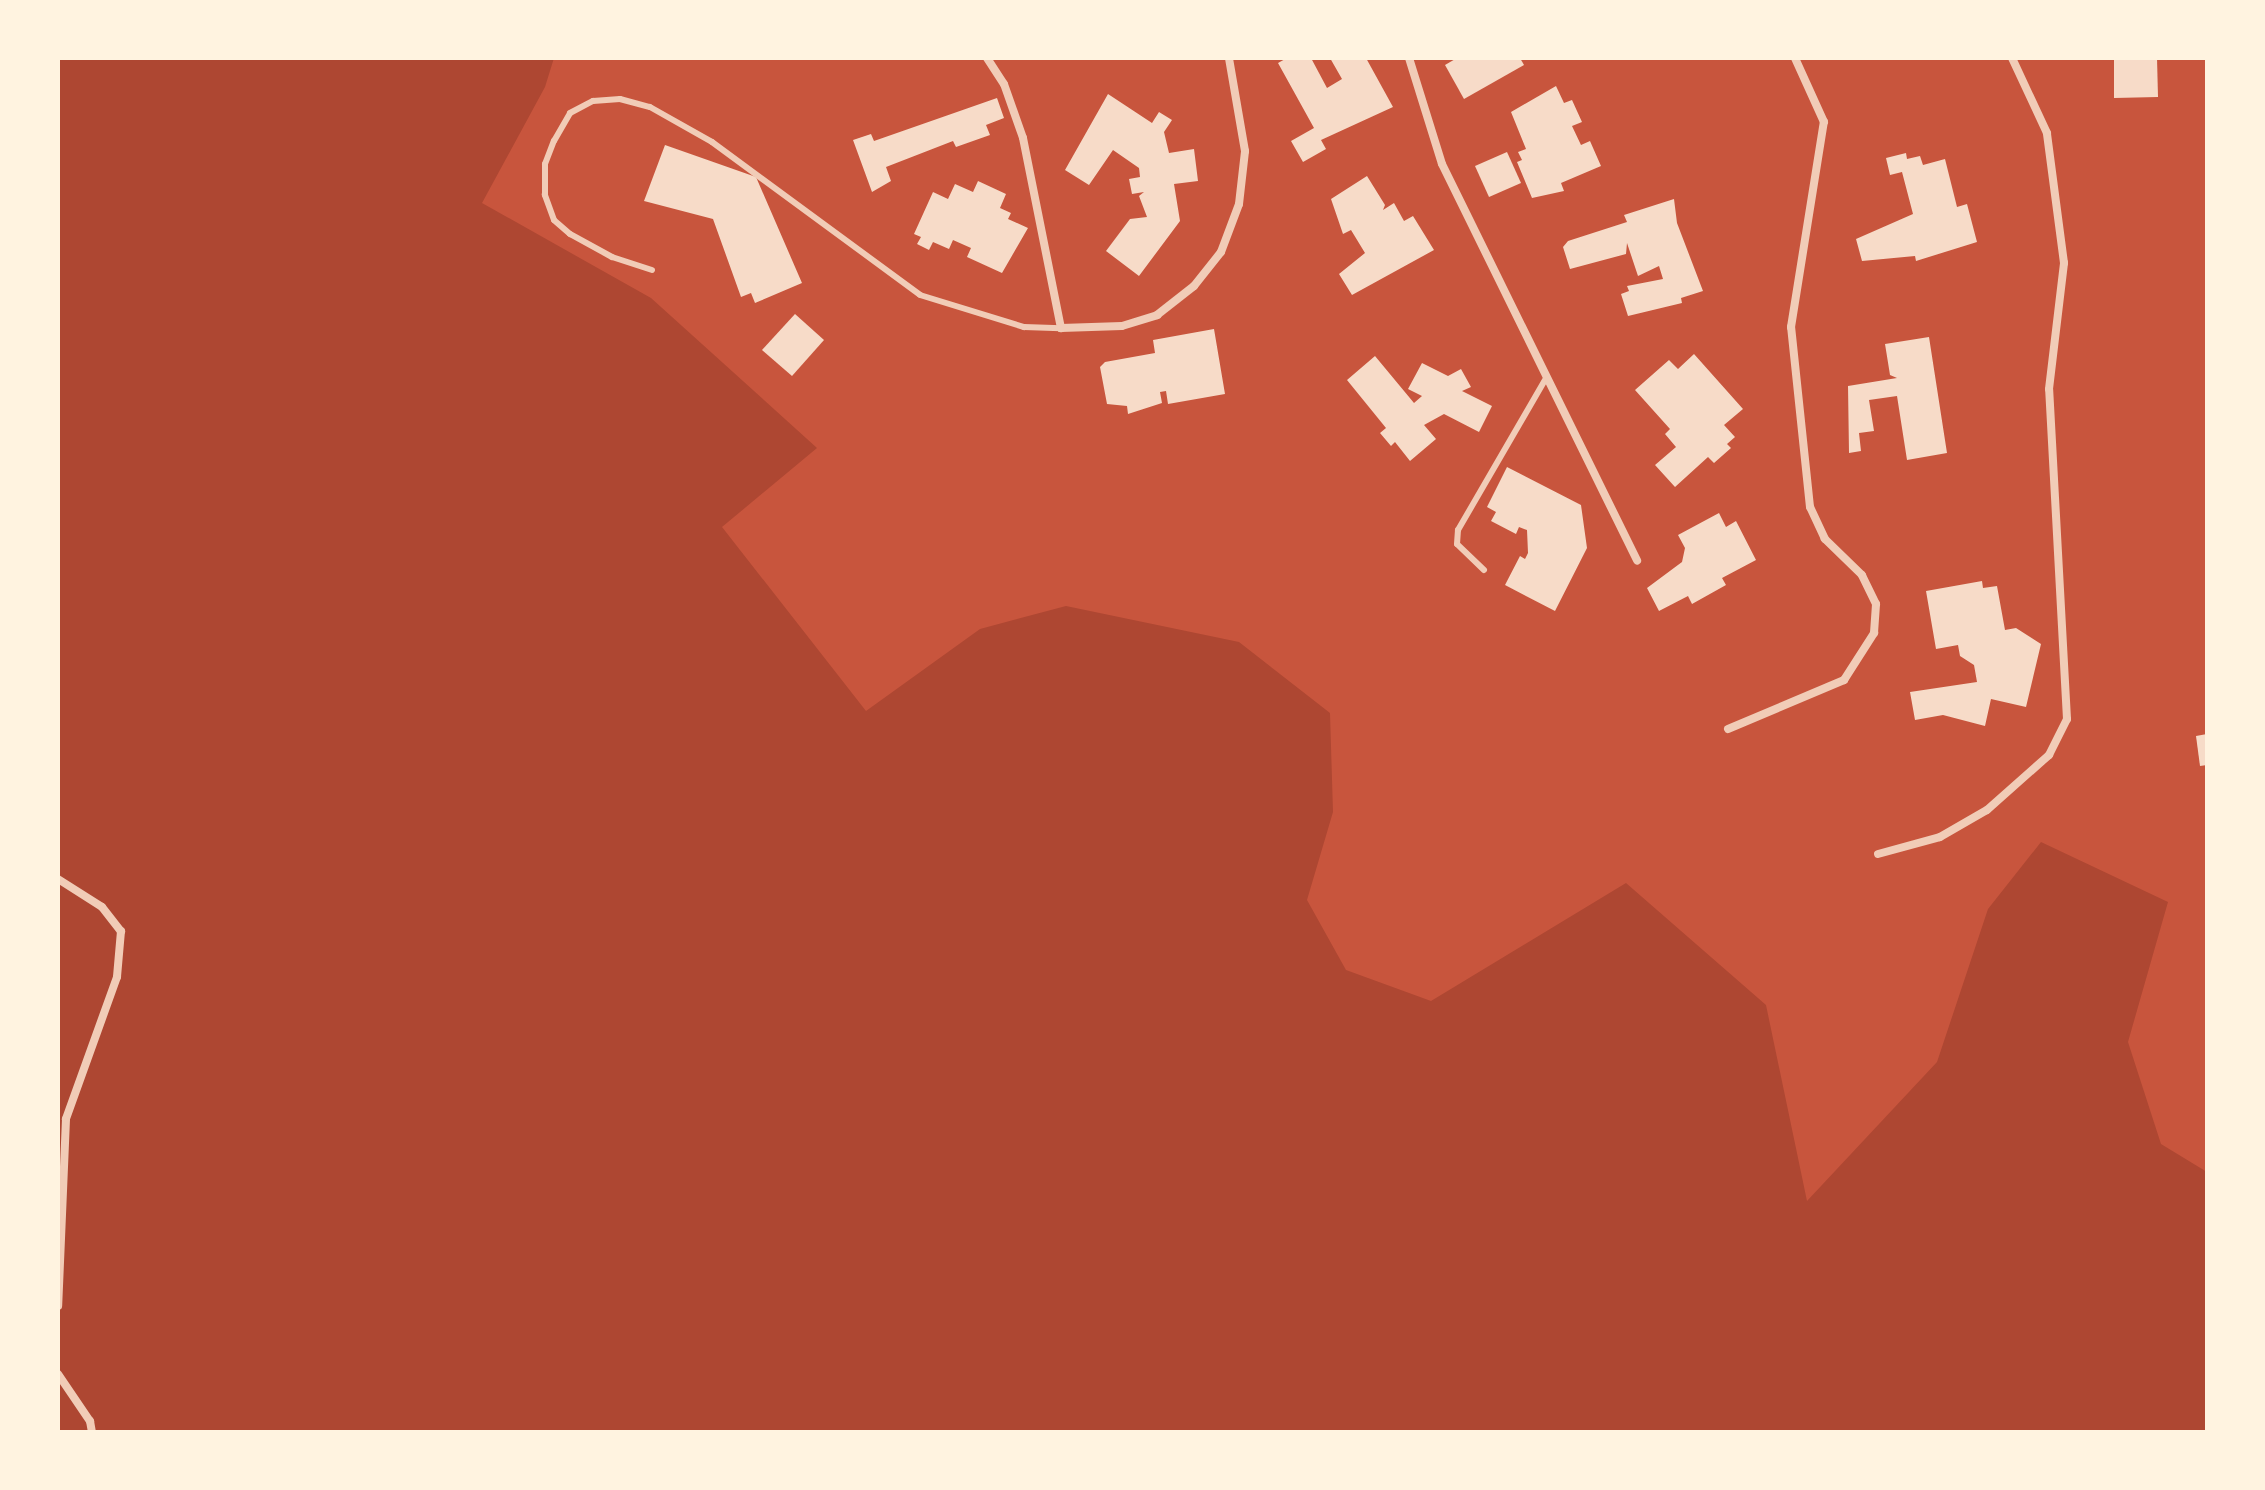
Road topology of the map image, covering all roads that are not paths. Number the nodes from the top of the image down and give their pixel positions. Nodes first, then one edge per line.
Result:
1 (987, 58) edge
2 (1229, 58) edge
3 (1409, 58) edge
4 (1795, 58) edge
5 (2012, 58) edge
6 (652, 270) dead end
7 (1061, 328) junction
8 (1546, 378) junction
9 (1637, 561) dead end
10 (1484, 570) dead end
11 (1728, 729) dead end
12 (1878, 854) dead end
13 (58, 879) edge
14 (58, 1306) edge
15 (58, 1374) edge
16 (92, 1432) edge

1 - 7 street
2 - 7 street
3 - 8 street
4 - 11 street
5 - 12 street
6 - 7 lane
8 - 9 street
8 - 10 lane
13 - 14 street
15 - 16 street

